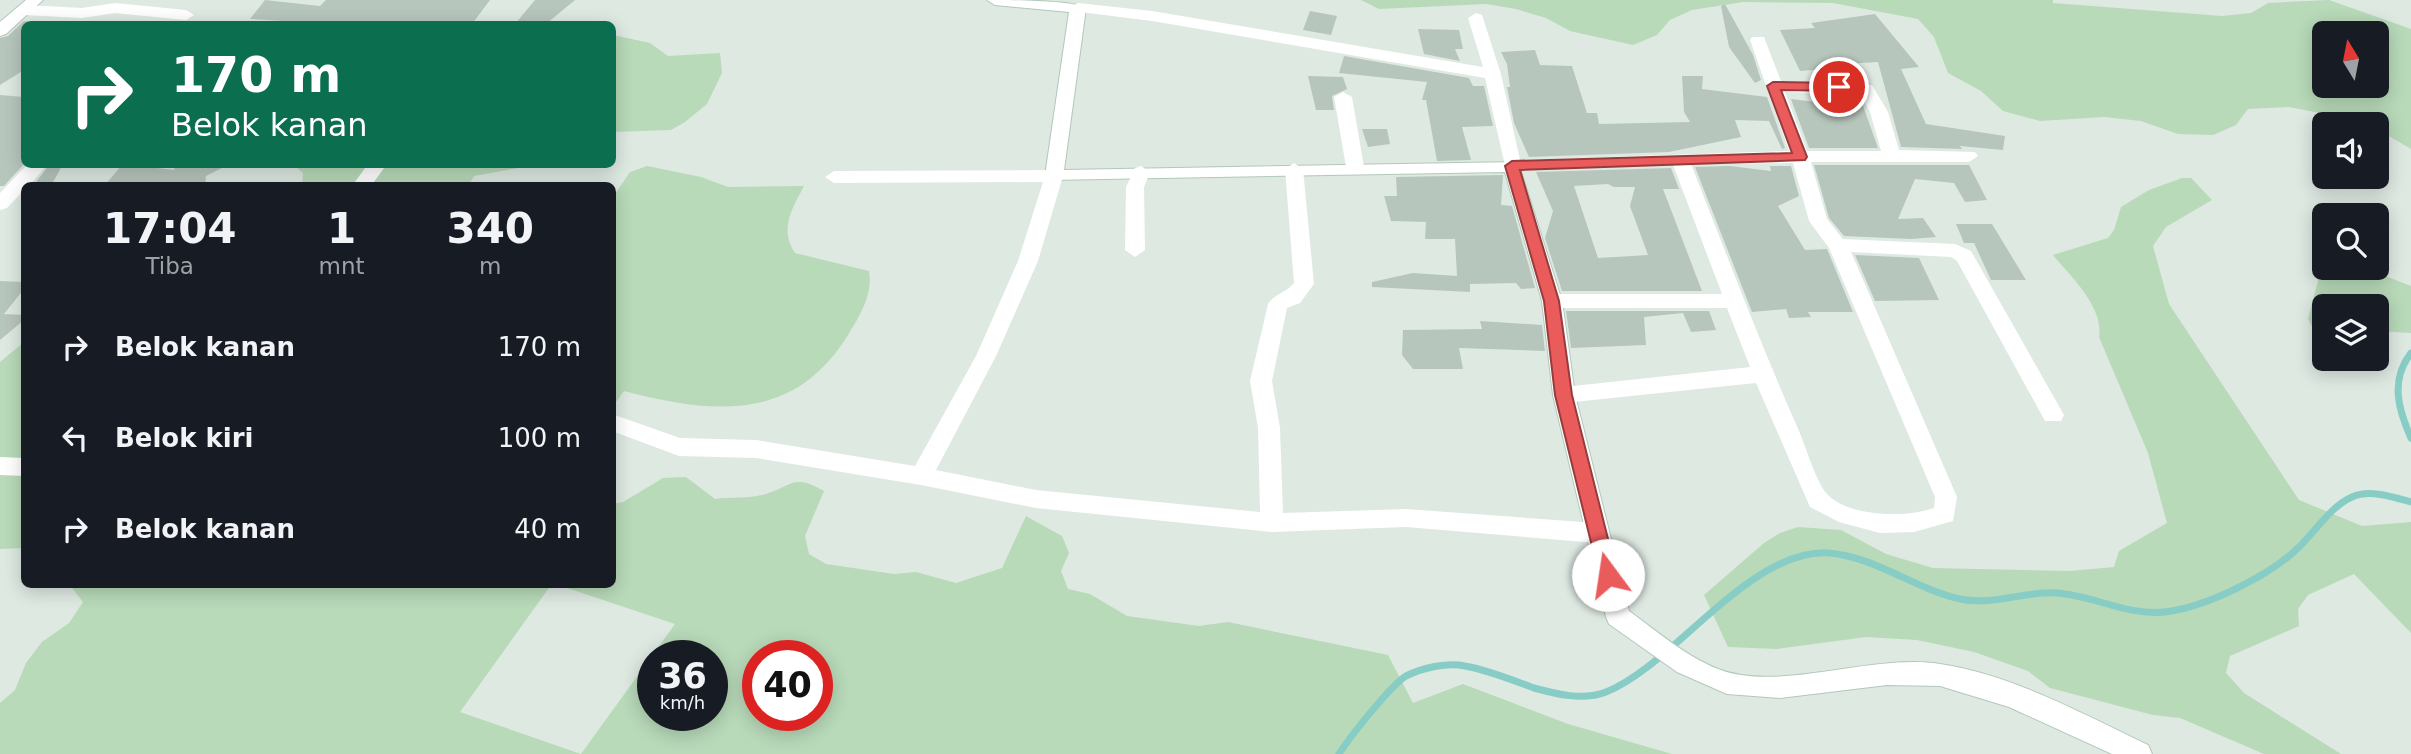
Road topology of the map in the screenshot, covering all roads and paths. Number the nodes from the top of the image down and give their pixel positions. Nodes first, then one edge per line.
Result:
1 (201, 0) edge
2 (995, 0) edge
3 (1026, 1) edge
4 (30, 5) edge
5 (1077, 8) junction
6 (1476, 18) dead end
7 (182, 20) edge
8 (2, 28) edge
9 (1758, 40) dead end
10 (1493, 74) junction
11 (1773, 86) junction
12 (1343, 97) dead end
13 (1892, 156) junction
14 (1969, 156) dead end
15 (1800, 157) junction
16 (1679, 159) junction
17 (1512, 166) junction
18 (1355, 167) junction
19 (35, 168) edge
20 (375, 168) edge
21 (1294, 169) junction
22 (1141, 172) junction
23 (1054, 176) junction
24 (834, 177) dead end
25 (21, 182) edge
26 (21, 182) edge
27 (364, 182) edge
28 (0, 204) edge
29 (1838, 245) junction
30 (1135, 250) dead end
31 (1552, 301) junction
32 (1734, 301) junction
33 (1763, 374) junction
34 (1563, 395) junction
35 (2053, 415) dead end
36 (616, 423) edge
37 (0, 466) edge
38 (21, 467) edge
39 (921, 476) junction
40 (1272, 523) junction
41 (1597, 533) junction
42 (2139, 754) edge

1 - 7 street
2 - 3 street
3 - 5 street
4 - 7 street
4 - 8 street
5 - 10 street
5 - 23 street
6 - 10 street
9 - 11 street
10 - 17 street
11 - 13 street
11 - 15 street
12 - 18 street
13 - 14 street
13 - 15 street
15 - 16 street
15 - 29 street
16 - 17 street
16 - 32 street
17 - 18 street
17 - 31 street
18 - 21 street
19 - 25 street
20 - 27 street
21 - 22 street
21 - 40 street
22 - 23 street
22 - 30 street
23 - 24 street
23 - 39 street
26 - 28 street
29 - 33 street
29 - 35 street
31 - 32 street
31 - 34 street
32 - 33 street
33 - 34 street
34 - 41 street
36 - 39 street
37 - 38 street
39 - 40 street
40 - 41 street
41 - 42 street

